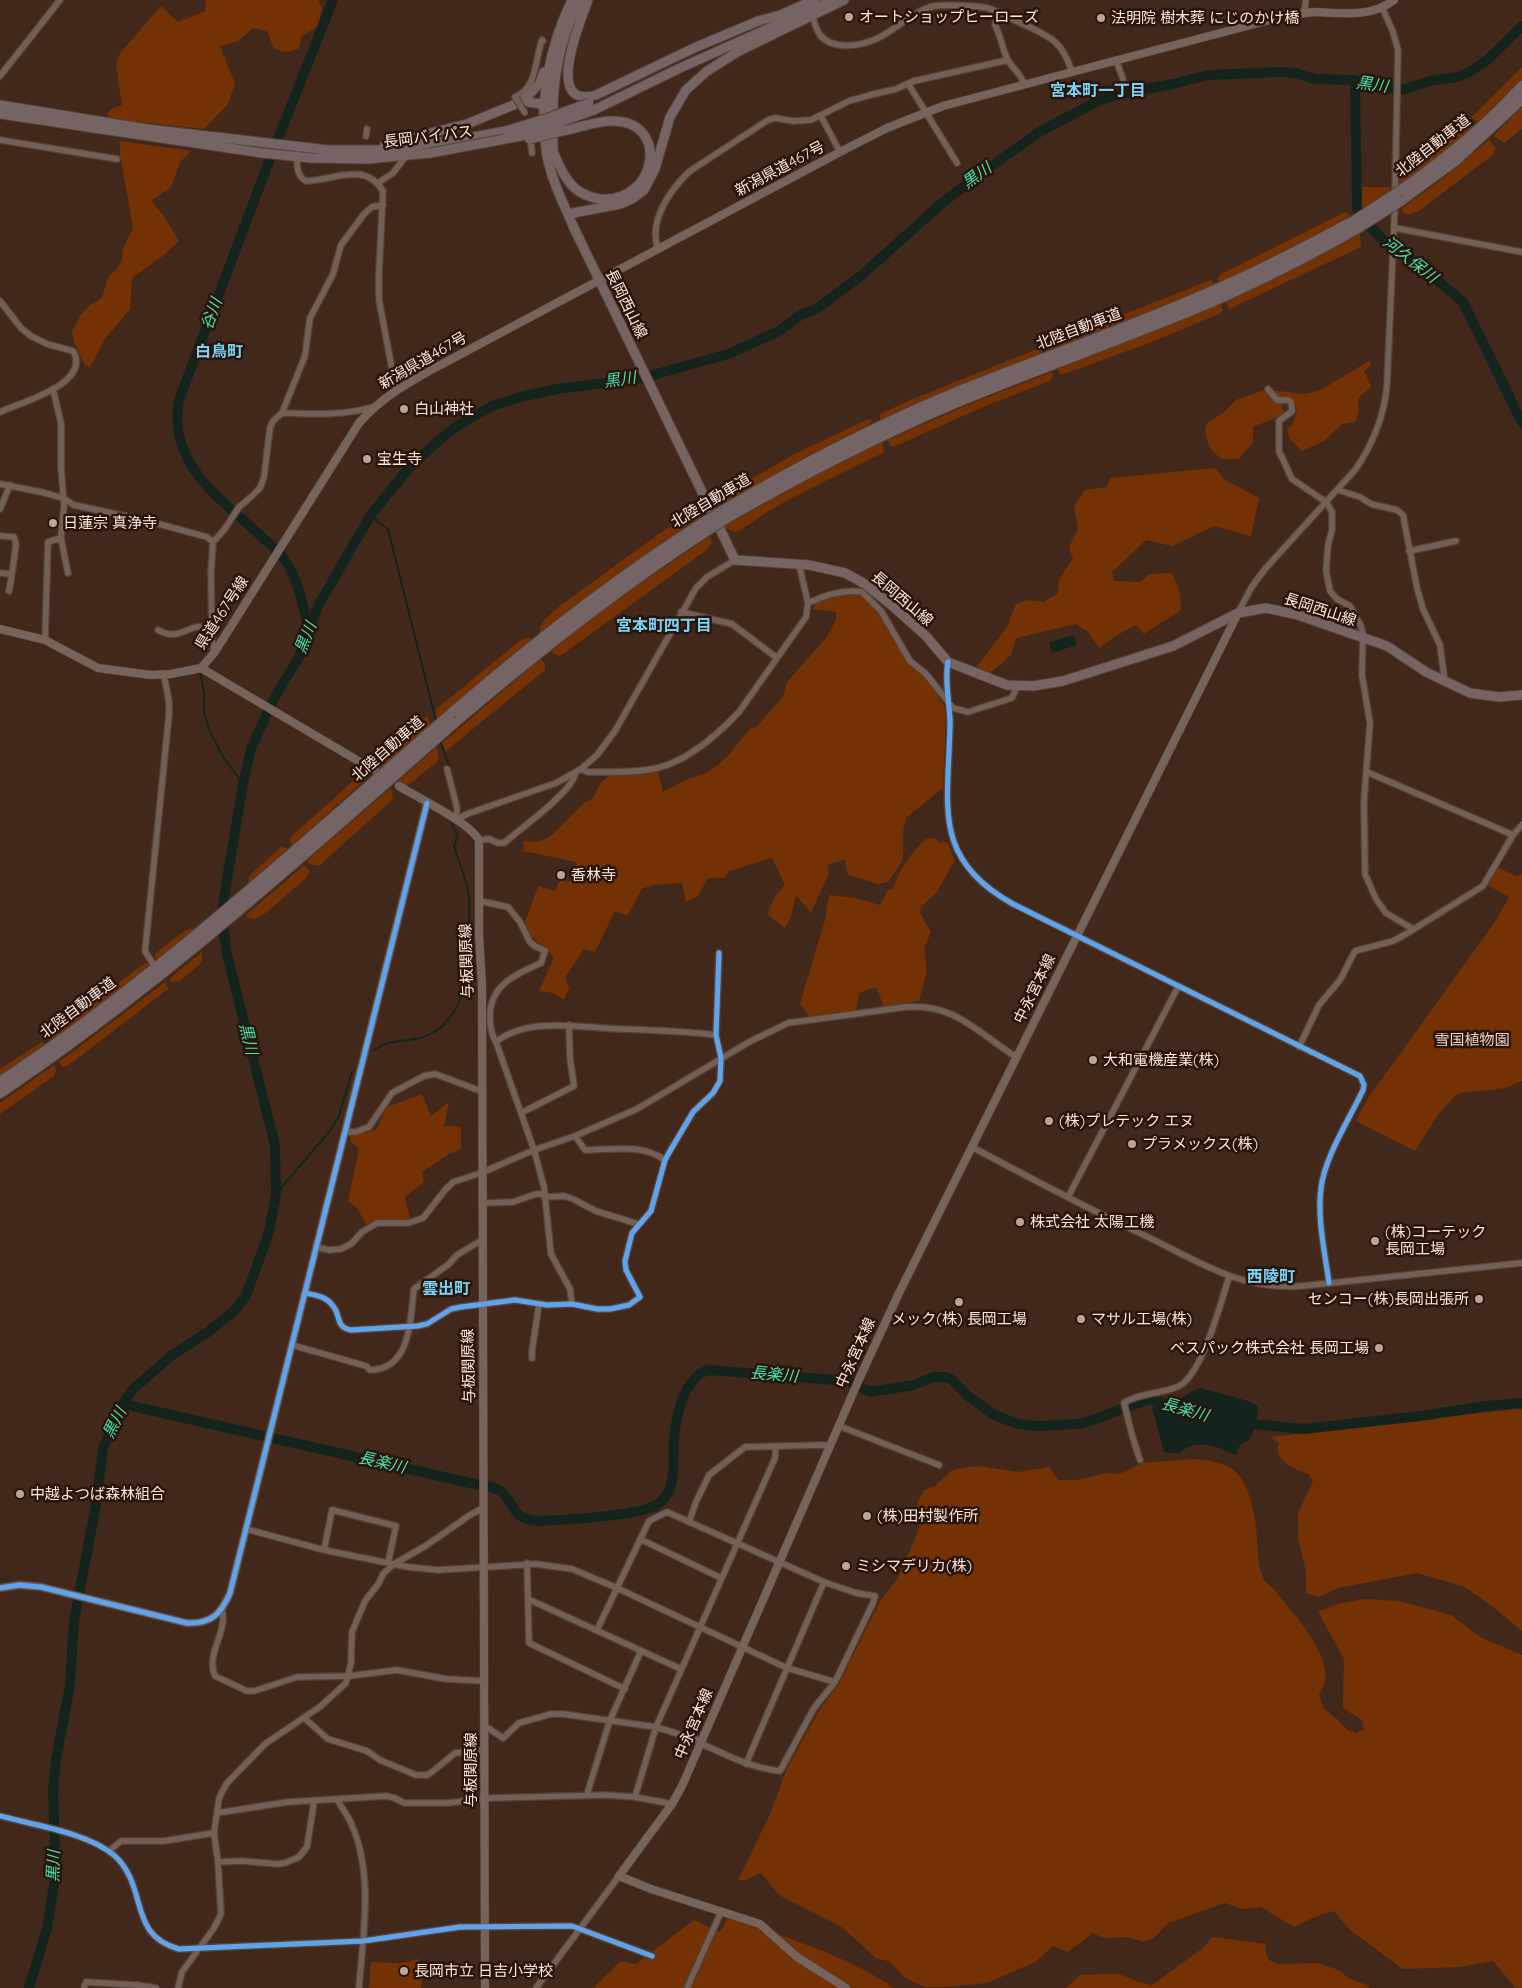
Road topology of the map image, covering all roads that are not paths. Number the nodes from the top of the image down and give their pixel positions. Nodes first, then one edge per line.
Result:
1 (60, 0) edge
2 (567, 0) edge
3 (572, 0) edge
4 (580, 0) edge
5 (588, 0) edge
6 (832, 0) edge
7 (844, 0) edge
8 (1306, 0) edge
9 (1394, 0) edge
10 (811, 6) edge
11 (1382, 7) junction
12 (998, 13) junction
13 (1304, 13) junction
14 (784, 14) junction
15 (543, 41) dead end
16 (1008, 60) junction
17 (1116, 60) junction
18 (1072, 72) junction
19 (0, 76) edge
20 (1123, 80) dead end
21 (1024, 84) junction
22 (909, 85) junction
23 (1522, 86) edge
24 (1522, 99) edge
25 (520, 100) junction
26 (0, 105) edge
27 (592, 106) junction
28 (545, 107) junction
29 (925, 112) junction
30 (0, 114) edge
31 (821, 116) junction
32 (552, 124) junction
33 (419, 129) dead end
34 (0, 140) edge
35 (414, 142) junction
36 (552, 149) junction
37 (287, 151) junction
38 (840, 152) junction
39 (430, 153) junction
40 (532, 153) dead end
41 (297, 155) junction
42 (407, 155) junction
43 (117, 159) dead end
44 (957, 163) dead end
45 (378, 183) junction
46 (383, 205) junction
47 (567, 212) junction
48 (1356, 224) junction
49 (1395, 228) junction
50 (658, 249) junction
51 (1522, 252) edge
52 (599, 281) junction
53 (0, 301) edge
54 (1268, 388) dead end
55 (53, 389) junction
56 (396, 390) junction
57 (373, 407) junction
58 (0, 412) edge
59 (282, 413) junction
60 (0, 484) edge
61 (10, 485) junction
62 (1338, 490) junction
63 (63, 498) junction
64 (1326, 502) junction
65 (0, 509) edge
66 (0, 536) edge
67 (61, 538) junction
68 (1456, 541) dead end
69 (212, 542) junction
70 (281, 546) joint
71 (1409, 551) junction
72 (735, 560) junction
73 (799, 564) junction
74 (0, 572) edge
75 (68, 573) dead end
76 (12, 574) junction
77 (9, 591) dead end
78 (808, 603) junction
79 (682, 612) junction
80 (1238, 613) junction
81 (212, 628) junction
82 (0, 629) edge
83 (158, 630) dead end
84 (1363, 638) junction
85 (45, 640) junction
86 (532, 652) junction
87 (214, 653) junction
88 (777, 658) junction
89 (948, 662) junction
90 (200, 668) junction
91 (164, 675) junction
92 (1445, 683) junction
93 (1017, 686) junction
94 (1522, 695) edge
95 (950, 706) junction
96 (447, 768) dead end
97 (581, 770) junction
98 (377, 772) dead end
99 (1367, 772) junction
100 (575, 774) junction
101 (399, 786) dead end
102 (373, 788) junction
103 (427, 804) junction
104 (456, 820) junction
105 (1522, 825) edge
106 (1513, 835) junction
107 (479, 840) junction
108 (480, 901) junction
109 (1413, 929) junction
110 (1076, 936) junction
111 (198, 939) junction
112 (719, 953) dead end
113 (153, 964) dead end
114 (1178, 987) junction
115 (569, 1026) junction
116 (716, 1035) junction
117 (496, 1042) junction
118 (1299, 1047) junction
119 (1016, 1057) junction
120 (721, 1058) junction
121 (0, 1082) edge
122 (481, 1090) junction
123 (0, 1093) edge
124 (521, 1113) junction
125 (346, 1132) junction
126 (575, 1136) junction
127 (972, 1147) junction
128 (534, 1150) junction
129 (666, 1160) junction
130 (481, 1173) junction
131 (1068, 1197) junction
132 (546, 1198) junction
133 (482, 1203) junction
134 (638, 1224) junction
135 (482, 1240) junction
136 (316, 1248) junction
137 (1522, 1263) edge
138 (1230, 1277) junction
139 (1329, 1283) junction
140 (304, 1293) junction
141 (539, 1304) junction
142 (572, 1304) junction
143 (482, 1305) junction
144 (409, 1326) junction
145 (292, 1345) junction
146 (532, 1358) dead end
147 (839, 1426) junction
148 (776, 1446) junction
149 (830, 1446) junction
150 (1140, 1460) dead end
151 (939, 1465) dead end
152 (483, 1508) junction
153 (689, 1522) junction
154 (246, 1529) junction
155 (640, 1539) junction
156 (736, 1543) junction
157 (324, 1550) junction
158 (780, 1561) junction
159 (391, 1564) junction
160 (527, 1564) junction
161 (483, 1567) junction
162 (721, 1578) junction
163 (824, 1582) junction
164 (0, 1588) edge
165 (617, 1588) junction
166 (528, 1599) junction
167 (222, 1610) junction
168 (699, 1628) junction
169 (597, 1630) junction
170 (742, 1648) junction
171 (641, 1651) junction
172 (787, 1668) junction
173 (681, 1669) junction
174 (349, 1676) junction
175 (484, 1681) junction
176 (835, 1682) junction
177 (625, 1689) junction
178 (304, 1718) junction
179 (610, 1720) junction
180 (485, 1726) junction
181 (656, 1727) junction
182 (701, 1742) junction
183 (484, 1750) junction
184 (746, 1764) junction
185 (587, 1794) junction
186 (635, 1797) junction
187 (337, 1799) junction
188 (485, 1799) junction
189 (314, 1802) junction
190 (672, 1804) junction
191 (217, 1813) junction
192 (0, 1816) edge
193 (214, 1833) junction
194 (109, 1851) junction
195 (218, 1862) junction
196 (619, 1876) junction
197 (722, 1912) junction
198 (484, 1926) junction
199 (580, 1928) junction
200 (363, 1941) junction
201 (199, 1947) junction
202 (652, 1956) dead end
203 (84, 1988) edge
204 (156, 1988) edge
205 (178, 1988) edge
206 (359, 1988) edge
207 (485, 1988) edge
208 (536, 1988) edge
209 (687, 1988) edge
210 (846, 1988) edge

1 - 19 street
2 - 25 main road
3 - 28 main road, 長岡西山線
4 - 32 main road
5 - 14 highway
6 - 10 highway, 長岡バイパス
7 - 10 highway
8 - 13 street
9 - 11 main road, 新潟県道467号
10 - 12 street
10 - 14 highway, 長岡バイパス
10 - 27 highway, 長岡バイパス
10 - 47 highway
11 - 13 main road, 新潟県道467号
11 - 49 street
12 - 16 street
12 - 18 street
13 - 17 main road, 新潟県道467号
14 - 27 highway, 長岡バイパス
15 - 25 street
16 - 21 street
16 - 22 street
17 - 18 main road, 新潟県道467号
17 - 20 street
18 - 21 main road, 新潟県道467号
21 - 29 main road, 新潟県道467号
22 - 29 street
22 - 31 street
23 - 48 highway, 北陸自動車道, bridge
24 - 48 highway, 北陸自動車道, bridge
25 - 28 main road
25 - 35 highway
25 - 40 street, bridge
26 - 37 highway, 長岡バイパス
27 - 35 highway, 長岡バイパス, bridge
27 - 39 highway, 長岡バイパス, bridge
28 - 32 main road
28 - 47 main road, 長岡西山線
29 - 38 main road, 新潟県道467号
29 - 44 street
30 - 37 highway, 長岡バイパス
31 - 38 street
31 - 50 street
32 - 36 main road
33 - 35 street
34 - 43 street
35 - 37 highway, 長岡バイパス
35 - 42 street
36 - 39 highway, bridge
36 - 47 main road
37 - 41 highway, 長岡バイパス
38 - 50 main road, 新潟県道467号
39 - 42 highway, 長岡バイパス
41 - 42 highway, 長岡バイパス
41 - 45 street
42 - 45 street
45 - 46 street
46 - 56 street
46 - 59 street
47 - 52 main road, 長岡西山線
48 - 86 highway, 北陸自動車道, bridge
49 - 51 street
49 - 62 street
50 - 52 main road, 新潟県道467号
52 - 56 main road, 新潟県道467号
52 - 72 main road, 長岡西山線
53 - 55 street
54 - 64 street
55 - 58 street
55 - 63 street
56 - 57 main road, 新潟県道467号
57 - 59 street
57 - 70 main road, 新潟県道467号
59 - 69 street
60 - 61 street
61 - 63 street
61 - 65 street
62 - 64 street
62 - 71 street
63 - 67 street
63 - 69 street
64 - 80 street
64 - 84 street
66 - 76 street
67 - 75 street
67 - 85 street
68 - 71 street
69 - 81 street
70 - 87 main road, 県道467号線
71 - 92 street
72 - 73 main road, 長岡西山線
72 - 79 street
73 - 78 street
73 - 89 main road, 長岡西山線
74 - 76 street
76 - 77 street
78 - 88 street
78 - 95 street
79 - 88 street
79 - 97 street
80 - 84 main road, 長岡西山線
80 - 93 main road, 長岡西山線
80 - 110 main road, 中永宮本線
81 - 83 street
81 - 87 street
82 - 85 main road, 県道467号線
84 - 92 main road, 長岡西山線
84 - 99 street
85 - 91 main road, 県道467号線
86 - 102 highway, 北陸自動車道, bridge
86 - 102 highway, 北陸自動車道, bridge
87 - 90 main road, 県道467号線
88 - 97 street
89 - 93 main road, 長岡西山線
89 - 95 street
90 - 91 main road, 県道467号線
90 - 98 main road
91 - 113 street
92 - 94 main road, 長岡西山線
93 - 95 street
95 - 110 street
96 - 104 street
97 - 100 street
99 - 106 street
99 - 109 street
100 - 104 street
100 - 107 street
101 - 103 main road
102 - 111 highway, 北陸自動車道
102 - 111 highway, 北陸自動車道
103 - 104 main road
103 - 125 street
104 - 107 main road
105 - 106 street
106 - 109 street
107 - 108 main road, 与板関原線
108 - 117 street
108 - 122 main road, 与板関原線
109 - 118 street
110 - 114 street
110 - 119 main road, 中永宮本線
111 - 121 highway, 北陸自動車道
111 - 123 highway, 北陸自動車道
112 - 116 street
114 - 118 street
114 - 131 street
115 - 116 street
115 - 117 street
115 - 124 street
116 - 120 street
117 - 124 street
118 - 139 street
119 - 120 street
119 - 127 main road, 中永宮本線
120 - 126 street
120 - 129 street
122 - 125 street
122 - 130 main road, 与板関原線
124 - 128 street
125 - 136 street
126 - 128 street
126 - 129 street
127 - 131 street
127 - 147 main road, 中永宮本線
128 - 130 street
128 - 132 street
129 - 134 street
130 - 133 main road, 与板関原線
130 - 136 street
131 - 138 street
132 - 133 street
132 - 134 street
132 - 142 street
133 - 135 main road, 与板関原線
134 - 142 street
135 - 143 main road, 与板関原線
135 - 144 street
136 - 140 street
137 - 139 street
138 - 139 street
138 - 150 street
140 - 144 street
140 - 145 street
141 - 142 street
141 - 143 street
141 - 146 street
143 - 144 street
143 - 152 main road, 与板関原線
144 - 145 street
145 - 154 street
147 - 149 main road, 中永宮本線
147 - 151 street
148 - 149 street
148 - 153 street
148 - 156 street
149 - 158 main road, 中永宮本線
152 - 159 street
152 - 161 main road, 与板関原線
153 - 155 street
153 - 156 street
154 - 157 street
154 - 167 street
155 - 162 street
155 - 165 street
156 - 158 street
156 - 162 street
157 - 159 street
157 - 159 street
158 - 163 street
158 - 170 main road, 中永宮本線
159 - 161 street
159 - 174 street
160 - 161 street
160 - 165 street
160 - 166 street
161 - 175 main road, 与板関原線
162 - 168 street
163 - 172 street
163 - 176 street
164 - 167 street
165 - 168 street
165 - 169 street
166 - 169 street
166 - 177 street
167 - 174 street
168 - 170 street
168 - 173 street
169 - 171 street
170 - 172 street
170 - 182 main road, 中永宮本線
171 - 173 street
171 - 177 street
172 - 176 street
172 - 184 street
173 - 181 street
174 - 175 street
174 - 178 street
175 - 180 main road, 与板関原線
176 - 184 street
177 - 179 street
178 - 183 street
178 - 191 street
179 - 180 street
179 - 181 street
179 - 185 street
180 - 183 main road, 与板関原線
181 - 182 street
181 - 186 street
182 - 184 street
182 - 190 main road, 中永宮本線
183 - 188 main road, 与板関原線
185 - 186 street
185 - 188 street
186 - 190 street
187 - 188 street
187 - 189 street
187 - 200 street
188 - 198 main road, 与板関原線
189 - 191 street
189 - 195 street
190 - 196 main road, 中永宮本線
191 - 193 street
192 - 194 street
193 - 194 street
193 - 195 street
194 - 201 street
195 - 201 street
196 - 197 main road
196 - 199 street
197 - 209 street
197 - 210 main road
198 - 199 street
198 - 200 street
198 - 207 main road, 与板関原線
199 - 202 street
199 - 208 street
200 - 201 street
200 - 206 street
201 - 205 street
203 - 204 street

